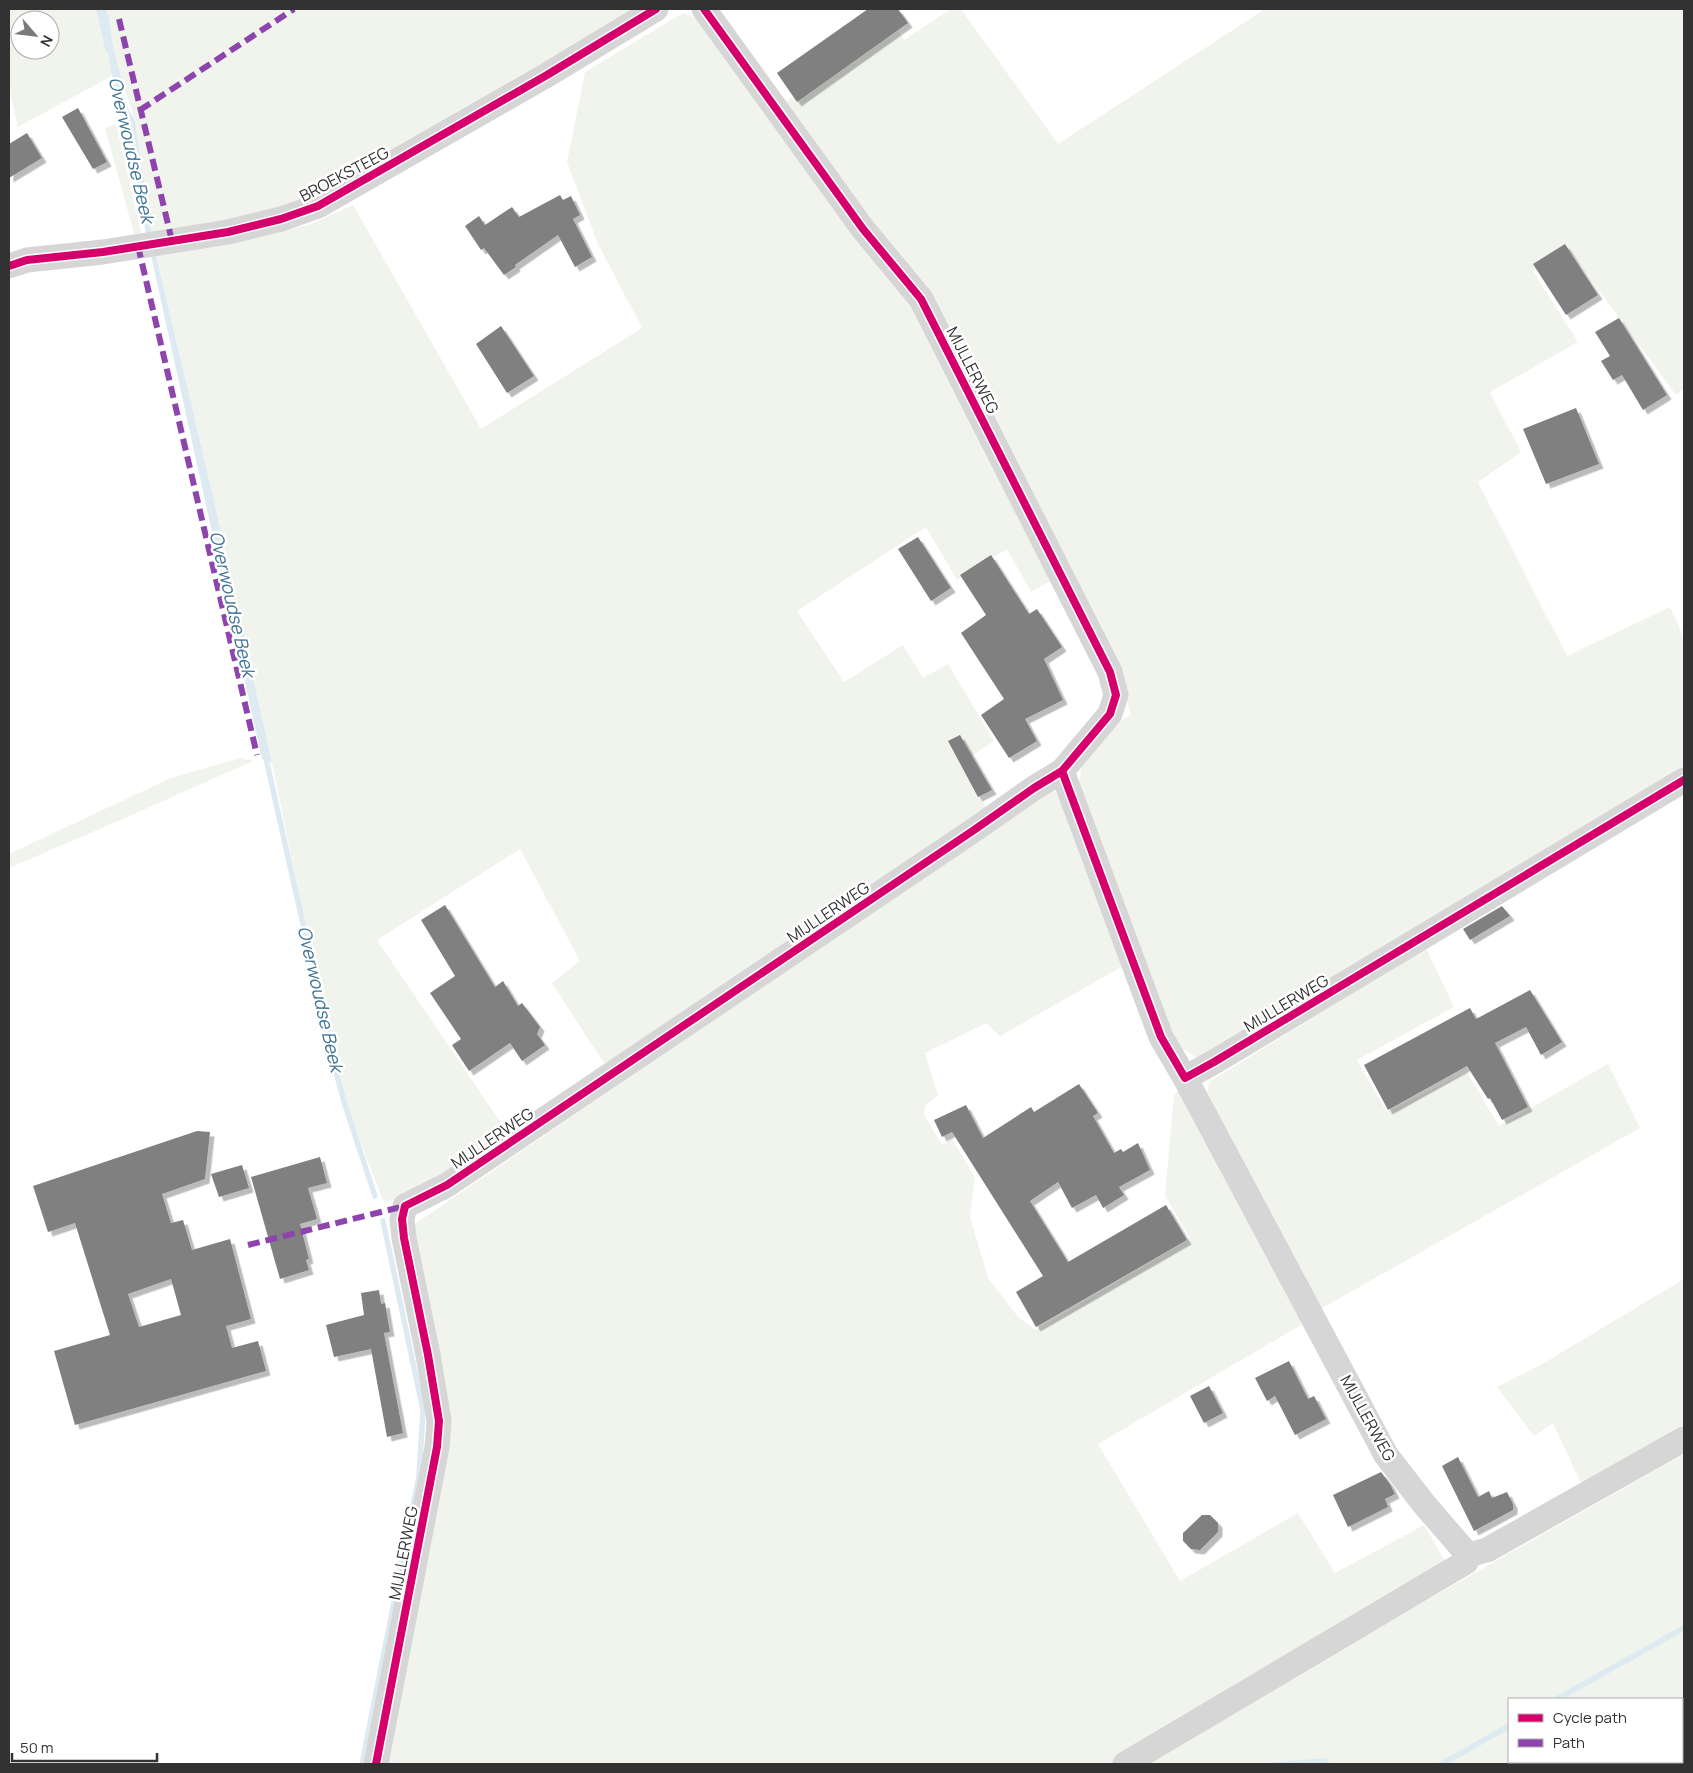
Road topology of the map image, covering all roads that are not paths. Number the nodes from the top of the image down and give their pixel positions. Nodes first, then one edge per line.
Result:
1 (656, 9) edge
2 (704, 9) edge
3 (9, 266) edge
4 (1062, 772) junction
5 (1684, 780) edge
6 (1185, 1078) junction
7 (1684, 1439) edge
8 (1468, 1555) junction
9 (376, 1764) edge
10 (1125, 1764) edge

1 - 3 street, BROEKSTEEG
2 - 4 street, MIJLLERWEG
4 - 6 street, MIJLLERWEG
4 - 9 street, MIJLLERWEG
5 - 6 street, MIJLLERWEG
6 - 8 street, MIJLLERWEG
7 - 8 street
8 - 10 street

